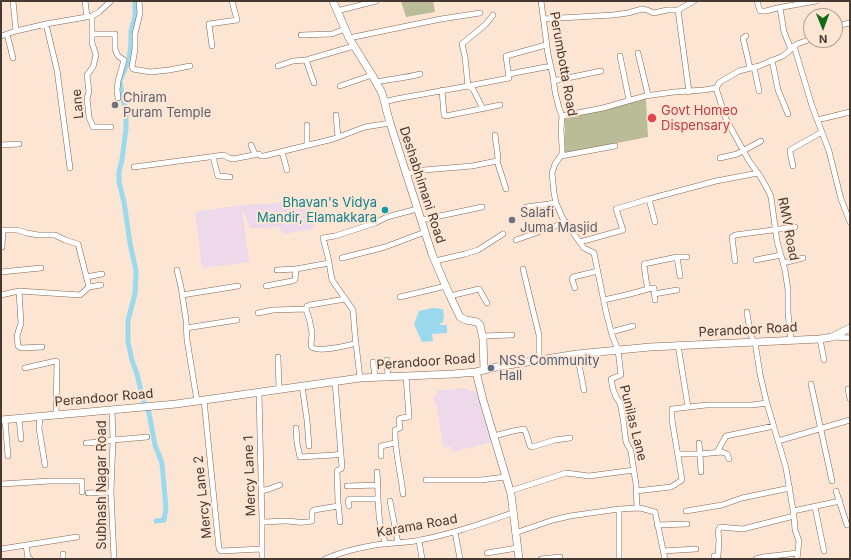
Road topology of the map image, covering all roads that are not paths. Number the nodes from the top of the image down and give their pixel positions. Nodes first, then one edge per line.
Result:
1 (13, 1) edge
2 (85, 1) edge
3 (111, 1) edge
4 (139, 1) edge
5 (232, 1) edge
6 (333, 1) edge
7 (376, 1) edge
8 (541, 1) edge
9 (694, 1) edge
10 (757, 1) edge
11 (816, 1) edge
12 (780, 8) junction
13 (678, 10) junction
14 (337, 11) junction
15 (480, 13) dead end
16 (494, 15) dead end
17 (89, 17) junction
18 (543, 19) junction
19 (46, 24) junction
20 (345, 29) junction
21 (16, 31) junction
22 (92, 34) junction
23 (4, 35) edge
24 (301, 35) dead end
25 (746, 36) dead end
26 (349, 38) junction
27 (803, 41) edge
28 (546, 44) junction
29 (212, 46) dead end
30 (354, 46) junction
31 (793, 48) junction
32 (638, 53) dead end
33 (620, 56) dead end
34 (13, 58) dead end
35 (306, 60) junction
36 (772, 60) junction
37 (190, 66) dead end
38 (278, 66) dead end
39 (551, 66) junction
40 (752, 68) junction
41 (601, 71) dead end
42 (420, 74) dead end
43 (509, 74) junction
44 (372, 75) junction
45 (553, 81) junction
46 (376, 82) junction
47 (314, 83) dead end
48 (340, 86) dead end
49 (468, 86) junction
50 (716, 88) junction
51 (442, 90) junction
52 (760, 90) dead end
53 (690, 92) junction
54 (648, 95) junction
55 (118, 98) dead end
56 (629, 100) junction
57 (384, 102) junction
58 (500, 105) dead end
59 (483, 109) junction
60 (850, 112) edge
61 (788, 114) dead end
62 (336, 115) dead end
63 (562, 116) junction
64 (817, 120) junction
65 (390, 123) junction
66 (307, 125) dead end
67 (111, 127) dead end
68 (822, 132) junction
69 (495, 135) dead end
70 (338, 137) junction
71 (761, 141) dead end
72 (19, 144) dead end
73 (1, 145) edge
74 (251, 145) dead end
75 (307, 145) junction
76 (615, 146) dead end
77 (743, 150) junction
78 (282, 152) junction
79 (255, 154) junction
80 (561, 156) junction
81 (213, 157) junction
82 (720, 158) dead end
83 (497, 161) junction
84 (793, 166) dead end
85 (134, 167) dead end
86 (70, 168) dead end
87 (286, 170) dead end
88 (758, 172) junction
89 (406, 174) junction
90 (230, 176) dead end
91 (506, 188) dead end
92 (649, 199) junction
93 (556, 203) junction
94 (482, 207) dead end
95 (526, 207) dead end
96 (417, 209) junction
97 (421, 220) junction
98 (566, 222) junction
99 (655, 222) dead end
100 (850, 222) edge
101 (795, 227) dead end
102 (776, 229) junction
103 (2, 230) edge
104 (425, 232) junction
105 (503, 234) dead end
106 (516, 240) dead end
107 (580, 242) junction
108 (2, 247) edge
109 (781, 255) junction
110 (677, 257) junction
111 (687, 257) dead end
112 (342, 258) dead end
113 (803, 258) dead end
114 (756, 260) dead end
115 (435, 261) junction
116 (735, 261) dead end
117 (329, 263) junction
118 (783, 263) junction
119 (40, 268) dead end
120 (296, 269) junction
121 (523, 269) dead end
122 (177, 270) dead end
123 (277, 270) dead end
124 (1, 272) edge
125 (598, 272) junction
126 (102, 274) dead end
127 (680, 276) dead end
128 (86, 277) junction
129 (101, 285) dead end
130 (238, 286) dead end
131 (266, 286) dead end
132 (446, 286) junction
133 (89, 288) junction
134 (575, 288) dead end
135 (648, 289) junction
136 (677, 290) dead end
137 (19, 291) junction
138 (654, 294) junction
139 (1, 295) edge
140 (182, 295) junction
141 (450, 296) junction
142 (400, 297) dead end
143 (345, 299) junction
144 (604, 300) junction
145 (655, 300) dead end
146 (486, 303) dead end
147 (306, 309) junction
148 (747, 312) dead end
149 (258, 313) dead end
150 (237, 320) dead end
151 (633, 326) dead end
152 (186, 328) junction
153 (850, 328) edge
154 (611, 332) junction
155 (512, 335) dead end
156 (482, 336) junction
157 (832, 337) junction
158 (850, 338) edge
159 (820, 339) junction
160 (791, 340) junction
161 (754, 342) junction
162 (356, 343) junction
163 (678, 346) junction
164 (42, 347) dead end
165 (618, 350) junction
166 (577, 354) junction
167 (278, 357) dead end
168 (387, 360) dead end
169 (540, 360) junction
170 (824, 360) dead end
171 (373, 362) dead end
172 (25, 368) dead end
173 (480, 371) junction
174 (406, 376) junction
175 (388, 377) junction
176 (360, 378) junction
177 (375, 378) junction
178 (335, 382) junction
179 (811, 384) dead end
180 (302, 386) junction
181 (279, 389) junction
182 (848, 389) dead end
183 (584, 390) dead end
184 (258, 392) junction
185 (850, 399) edge
186 (200, 401) junction
187 (767, 403) junction
188 (688, 407) junction
189 (112, 410) junction
190 (56, 415) junction
191 (40, 416) junction
192 (19, 418) junction
193 (3, 420) edge
194 (850, 420) edge
195 (774, 426) junction
196 (296, 428) dead end
197 (822, 429) junction
198 (494, 436) junction
199 (147, 437) dead end
200 (570, 438) dead end
201 (21, 439) dead end
202 (112, 440) junction
203 (778, 441) junction
204 (86, 443) dead end
205 (395, 443) junction
206 (700, 443) dead end
207 (309, 446) dead end
208 (717, 452) junction
209 (340, 454) junction
210 (678, 454) junction
211 (700, 454) junction
212 (8, 456) dead end
213 (381, 456) dead end
214 (729, 459) dead end
215 (45, 465) dead end
216 (634, 470) junction
217 (377, 472) dead end
218 (701, 472) dead end
219 (505, 477) junction
220 (426, 480) dead end
221 (832, 481) dead end
222 (1, 484) edge
223 (280, 485) dead end
224 (378, 485) junction
225 (347, 486) dead end
226 (790, 488) junction
227 (261, 491) junction
228 (636, 491) junction
229 (836, 491) dead end
230 (82, 492) dead end
231 (111, 492) junction
232 (510, 492) junction
233 (88, 493) dead end
234 (403, 494) dead end
235 (378, 499) junction
236 (390, 501) dead end
237 (840, 501) junction
238 (338, 506) junction
239 (349, 506) dead end
240 (815, 507) junction
241 (637, 508) junction
242 (619, 509) junction
243 (686, 511) dead end
244 (512, 513) junction
245 (794, 514) junction
246 (262, 522) junction
247 (340, 522) dead end
248 (687, 524) dead end
249 (657, 525) junction
250 (848, 525) dead end
251 (455, 532) junction
252 (515, 533) junction
253 (78, 537) dead end
254 (419, 540) junction
255 (398, 543) junction
256 (386, 544) junction
257 (26, 545) junction
258 (1, 548) edge
259 (517, 548) junction
260 (261, 549) junction
261 (696, 549) dead end
262 (664, 551) junction
263 (824, 551) dead end
264 (487, 553) dead end
265 (798, 553) junction
266 (560, 557) dead end
267 (30, 559) edge
268 (114, 559) edge
269 (262, 559) edge
270 (325, 559) edge
271 (422, 559) edge
272 (460, 559) edge
273 (519, 559) edge
274 (541, 559) edge
275 (619, 559) edge
276 (665, 559) edge
277 (714, 559) edge
278 (756, 559) edge
279 (797, 559) edge

1 - 21 street
2 - 17 street, Lane
3 - 17 street
4 - 37 street
5 - 29 street
6 - 14 main road, Deshabhimani Road
7 - 14 street
8 - 18 street, Perumbotta Road
9 - 13 street
10 - 12 street
11 - 12 street
12 - 31 street
13 - 18 street
13 - 53 street
14 - 20 main road, Deshabhimani Road
15 - 26 street
16 - 49 street
17 - 19 street
17 - 22 street, Lane
18 - 28 street, Perumbotta Road
19 - 21 street
19 - 86 street
20 - 24 street
20 - 26 main road, Deshabhimani Road
21 - 23 street
22 - 55 street
22 - 67 street, Lane
23 - 34 street
25 - 40 street
26 - 30 main road, Deshabhimani Road
27 - 31 street
28 - 39 street, Perumbotta Road
28 - 43 street
30 - 35 street
30 - 44 main road, Deshabhimani Road
31 - 36 street
31 - 64 street
32 - 54 street
33 - 56 street
35 - 38 street
35 - 47 street
36 - 40 street
36 - 61 street
39 - 43 street
39 - 45 street, Perumbotta Road
40 - 50 street
40 - 52 street
41 - 45 street
42 - 46 street
43 - 49 street
44 - 46 main road, Deshabhimani Road
44 - 48 street
45 - 63 street, Perumbotta Road
46 - 57 main road, Deshabhimani Road
49 - 51 street
49 - 59 street
50 - 53 street
50 - 77 street, RMV Road
51 - 57 street
51 - 59 street
53 - 54 street
54 - 56 street
56 - 63 street
57 - 65 main road, Deshabhimani Road
58 - 59 street
60 - 64 street
62 - 70 street
63 - 80 street, Perumbotta Road
64 - 68 street
65 - 70 street
65 - 89 main road, Deshabhimani Road
66 - 75 street
68 - 84 street
68 - 100 street
69 - 83 street
70 - 75 street
71 - 77 street
72 - 73 street
74 - 79 street
75 - 78 street
76 - 80 street
77 - 82 street
77 - 88 street, RMV Road
78 - 79 street
78 - 87 street
79 - 81 street
80 - 93 street, Perumbotta Road
81 - 85 street
81 - 90 street
83 - 89 street
83 - 91 street
88 - 92 street
88 - 102 street, RMV Road
89 - 96 main road, Deshabhimani Road
92 - 99 street
92 - 107 street
93 - 95 street
93 - 98 street, Perumbotta Road
94 - 97 street
96 - 97 main road, Deshabhimani Road
96 - 117 street
97 - 104 main road, Deshabhimani Road
98 - 106 street
98 - 107 street, Perumbotta Road
101 - 102 street
102 - 109 street, RMV Road
102 - 116 street
103 - 108 street
103 - 128 street
104 - 112 street
104 - 115 main road, Deshabhimani Road
105 - 115 street
107 - 125 street, Perumbotta Road
109 - 114 street
109 - 118 street, RMV Road
110 - 111 street
110 - 127 street
110 - 135 street
113 - 118 street
115 - 132 main road, Deshabhimani Road
117 - 120 street
117 - 143 street
118 - 160 street, RMV Road
119 - 124 street
120 - 123 street
120 - 131 street
121 - 169 street
122 - 140 street
125 - 134 street
125 - 144 street, Perumbotta Road
126 - 128 street
128 - 133 street
129 - 133 street
130 - 140 street
132 - 141 main road, Deshabhimani Road
132 - 142 street
133 - 137 street
135 - 138 street
135 - 144 street
136 - 138 street
137 - 139 street
137 - 164 street
138 - 145 street
140 - 152 street
141 - 146 street
141 - 156 main road, Deshabhimani Road
143 - 147 street
143 - 162 street
144 - 154 street, Perumbotta Road
147 - 149 street
147 - 162 street
148 - 161 street
150 - 152 street
151 - 154 street
152 - 186 street
153 - 157 main road, Perandoor Road
154 - 165 street, Perumbotta Road
155 - 156 street
156 - 173 main road, Deshabhimani Road
157 - 158 street
157 - 159 main road, Perandoor Road
159 - 160 main road, Perandoor Road
159 - 170 street
160 - 161 main road, Perandoor Road
161 - 163 main road, Perandoor Road
161 - 187 street
162 - 176 street
163 - 165 main road, Perandoor Road
163 - 188 street
165 - 166 main road, Perandoor Road
165 - 216 street, Punilas Lane
166 - 169 main road, Perandoor Road
166 - 183 street
167 - 181 street
168 - 175 street
169 - 173 main road, Perandoor Road
171 - 177 street
172 - 190 street
173 - 174 main road, Perandoor Road
173 - 198 main road, Deshabhimani Road
174 - 175 main road, Perandoor Road
174 - 205 street
175 - 177 main road, Perandoor Road
176 - 177 main road, Perandoor Road
176 - 178 main road, Perandoor Road
178 - 180 main road, Perandoor Road
178 - 209 street
179 - 197 street
180 - 181 main road, Perandoor Road
180 - 207 street
181 - 184 main road, Perandoor Road
182 - 185 street
184 - 186 main road, Perandoor Road
184 - 227 street, Mercy Lane 1
186 - 189 main road, Perandoor Road
186 - 260 street, Mercy Lane 2
187 - 188 street
187 - 195 street
188 - 210 street
189 - 190 main road, Perandoor Road
189 - 202 street, Subhash Nagar Road
190 - 191 main road, Perandoor Road
191 - 192 main road, Perandoor Road
191 - 215 street
192 - 193 main road, Perandoor Road
192 - 201 street
193 - 212 street
194 - 197 street
195 - 203 street
195 - 208 street
196 - 209 street
197 - 203 street
197 - 221 street
198 - 200 street
198 - 219 main road, Deshabhimani Road
199 - 202 street
202 - 204 street
202 - 231 street, Subhash Nagar Road
203 - 226 street
205 - 213 street
205 - 234 street
206 - 211 street
208 - 211 street
208 - 214 street
209 - 238 street
210 - 211 street
210 - 228 street
211 - 218 street
216 - 228 street, Punilas Lane
216 - 232 street
217 - 224 street
219 - 220 street
219 - 232 main road, Deshabhimani Road
222 - 230 street
223 - 227 street
224 - 225 street
224 - 235 street
226 - 243 street
226 - 245 street
227 - 246 street, Mercy Lane 1
228 - 241 street, Punilas Lane
229 - 237 street
231 - 233 street
231 - 268 street, Subhash Nagar Road
232 - 244 main road, Deshabhimani Road
235 - 239 street
235 - 256 street
236 - 255 street
237 - 240 street
237 - 250 street
238 - 246 street
238 - 247 street
240 - 245 street
240 - 263 street
241 - 242 street
241 - 249 street
242 - 252 street
242 - 275 street
244 - 251 street, Karama Road
244 - 252 main road, Deshabhimani Road
245 - 265 street
245 - 277 street
246 - 260 street, Mercy Lane 1
248 - 249 street
249 - 262 street
251 - 254 street, Karama Road
251 - 272 street
252 - 259 main road, Deshabhimani Road
253 - 257 street
254 - 255 street, Karama Road
254 - 271 street
255 - 256 street, Karama Road
256 - 270 street, Karama Road
257 - 258 street
257 - 267 street
259 - 264 street
259 - 273 main road, Deshabhimani Road
260 - 269 street, Mercy Lane 1
261 - 262 street
262 - 276 street
265 - 278 street
265 - 279 street
266 - 274 street

